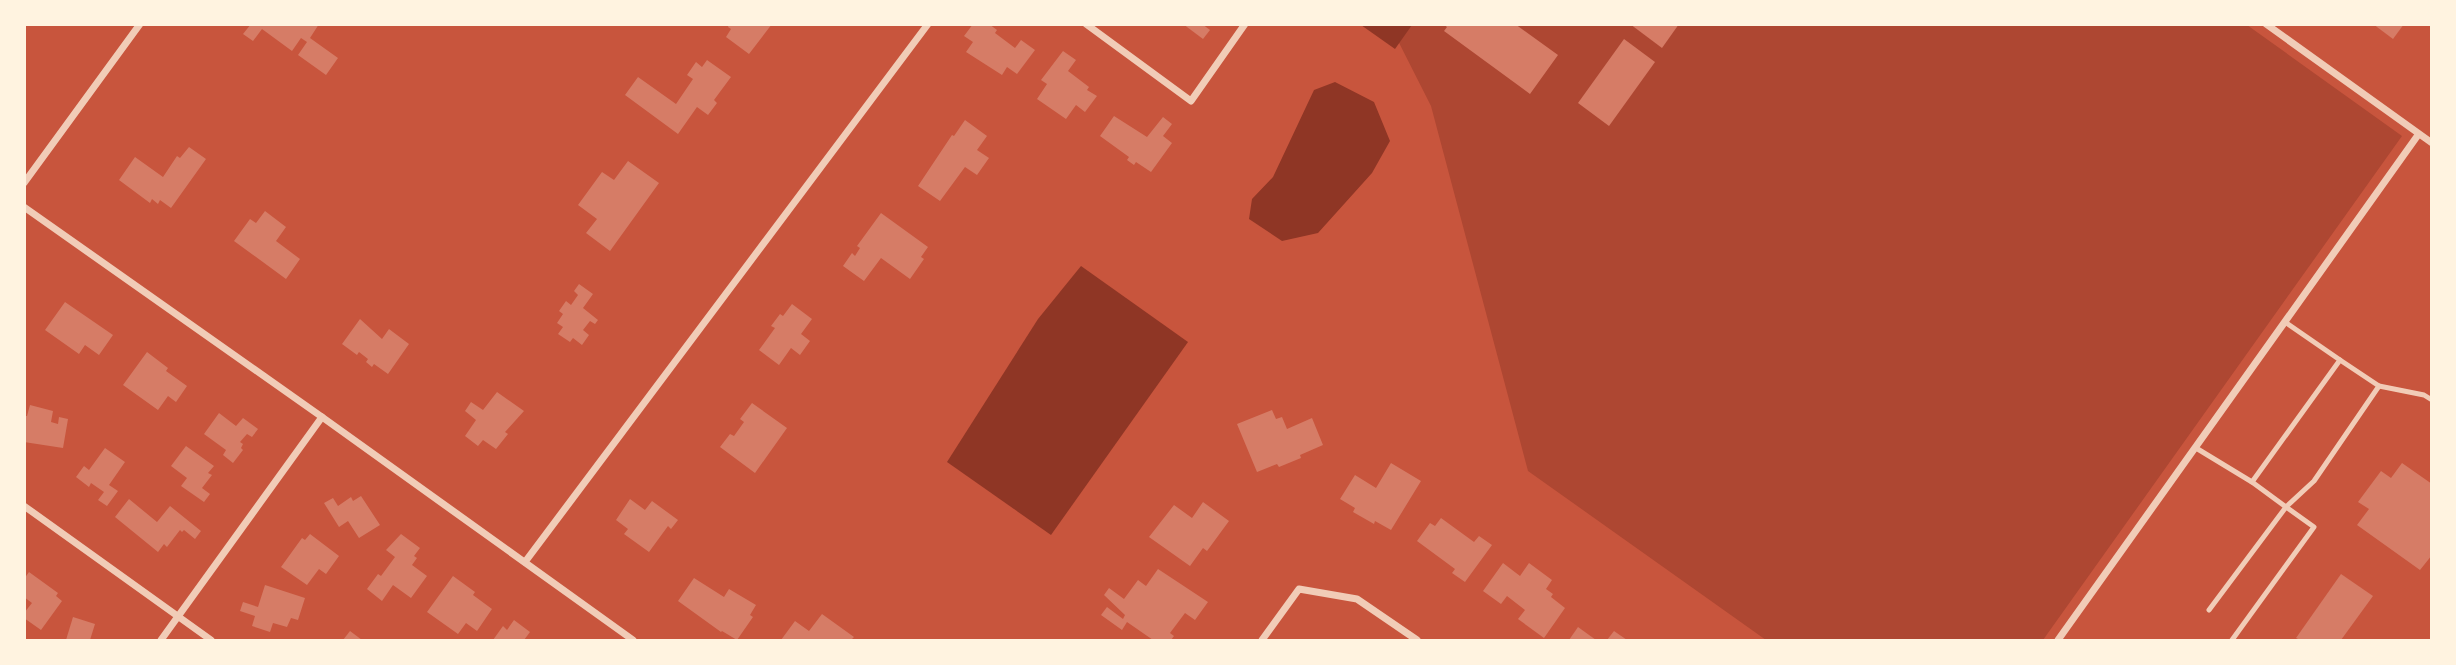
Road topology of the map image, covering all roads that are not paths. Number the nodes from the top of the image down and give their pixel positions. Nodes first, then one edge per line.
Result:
1 (140, 24) edge
2 (928, 24) edge
3 (1086, 24) edge
4 (1245, 24) edge
5 (2266, 24) edge
6 (2418, 135) junction
7 (2431, 143) edge
8 (24, 183) edge
9 (24, 207) edge
10 (2285, 322) junction
11 (2340, 360) junction
12 (2379, 386) junction
13 (2431, 400) edge
14 (322, 417) junction
15 (2196, 448) junction
16 (2252, 482) junction
17 (24, 506) edge
18 (2286, 507) junction
19 (525, 562) junction
20 (2208, 610) dead end
21 (178, 617) junction
22 (161, 640) edge
23 (211, 640) edge
24 (633, 640) edge
25 (1262, 640) edge
26 (1417, 640) edge
27 (2058, 640) edge
28 (2232, 640) edge

1 - 8 street
2 - 19 street
3 - 4 street
5 - 6 street
6 - 7 street
6 - 10 street
9 - 14 street
10 - 11 lane
10 - 15 street
11 - 12 lane
11 - 16 lane
12 - 13 lane
12 - 18 lane
14 - 19 street
14 - 21 street
15 - 16 lane
15 - 27 street
16 - 18 lane
17 - 21 street
18 - 20 lane
18 - 28 lane
19 - 24 street
21 - 22 street
21 - 23 street
25 - 26 street

